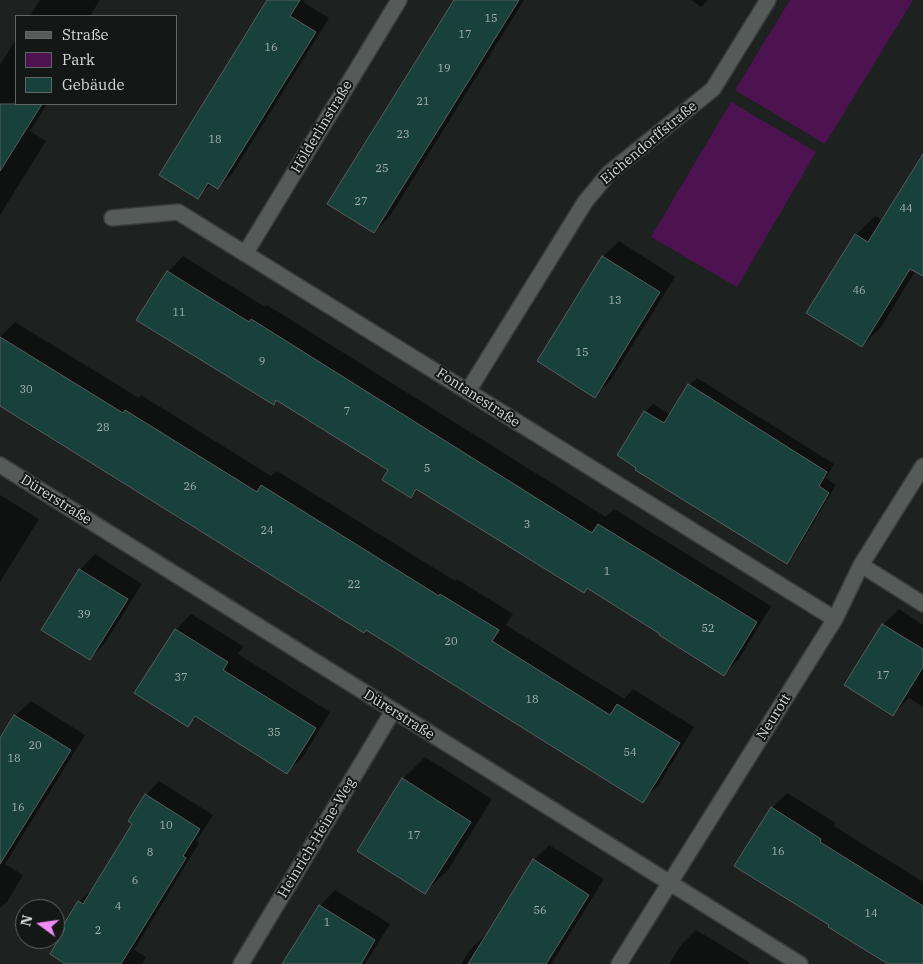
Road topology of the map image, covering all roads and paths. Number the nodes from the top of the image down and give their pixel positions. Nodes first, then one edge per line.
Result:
1 (399, 0) edge
2 (768, 0) edge
3 (112, 218) dead end
4 (245, 254) junction
5 (468, 390) junction
6 (0, 465) edge
7 (923, 466) edge
8 (861, 565) junction
9 (923, 604) edge
10 (835, 618) junction
11 (393, 711) junction
12 (671, 884) junction
13 (241, 964) edge
14 (620, 964) edge
15 (800, 964) edge

1 - 4 street, Hölderlinstraße
2 - 5 street, Eichendorffstraße
3 - 4 street, Fontanestraße
4 - 5 street, Fontanestraße
5 - 10 street, Fontanestraße
6 - 11 street, Dürerstraße
7 - 8 street, Neurott
8 - 9 street
8 - 10 street, Neurott
10 - 12 street, Neurott
11 - 12 street, Dürerstraße
11 - 13 street, Heinrich-Heine-Weg
12 - 14 street, Neurott
12 - 15 street, Dürerstraße

